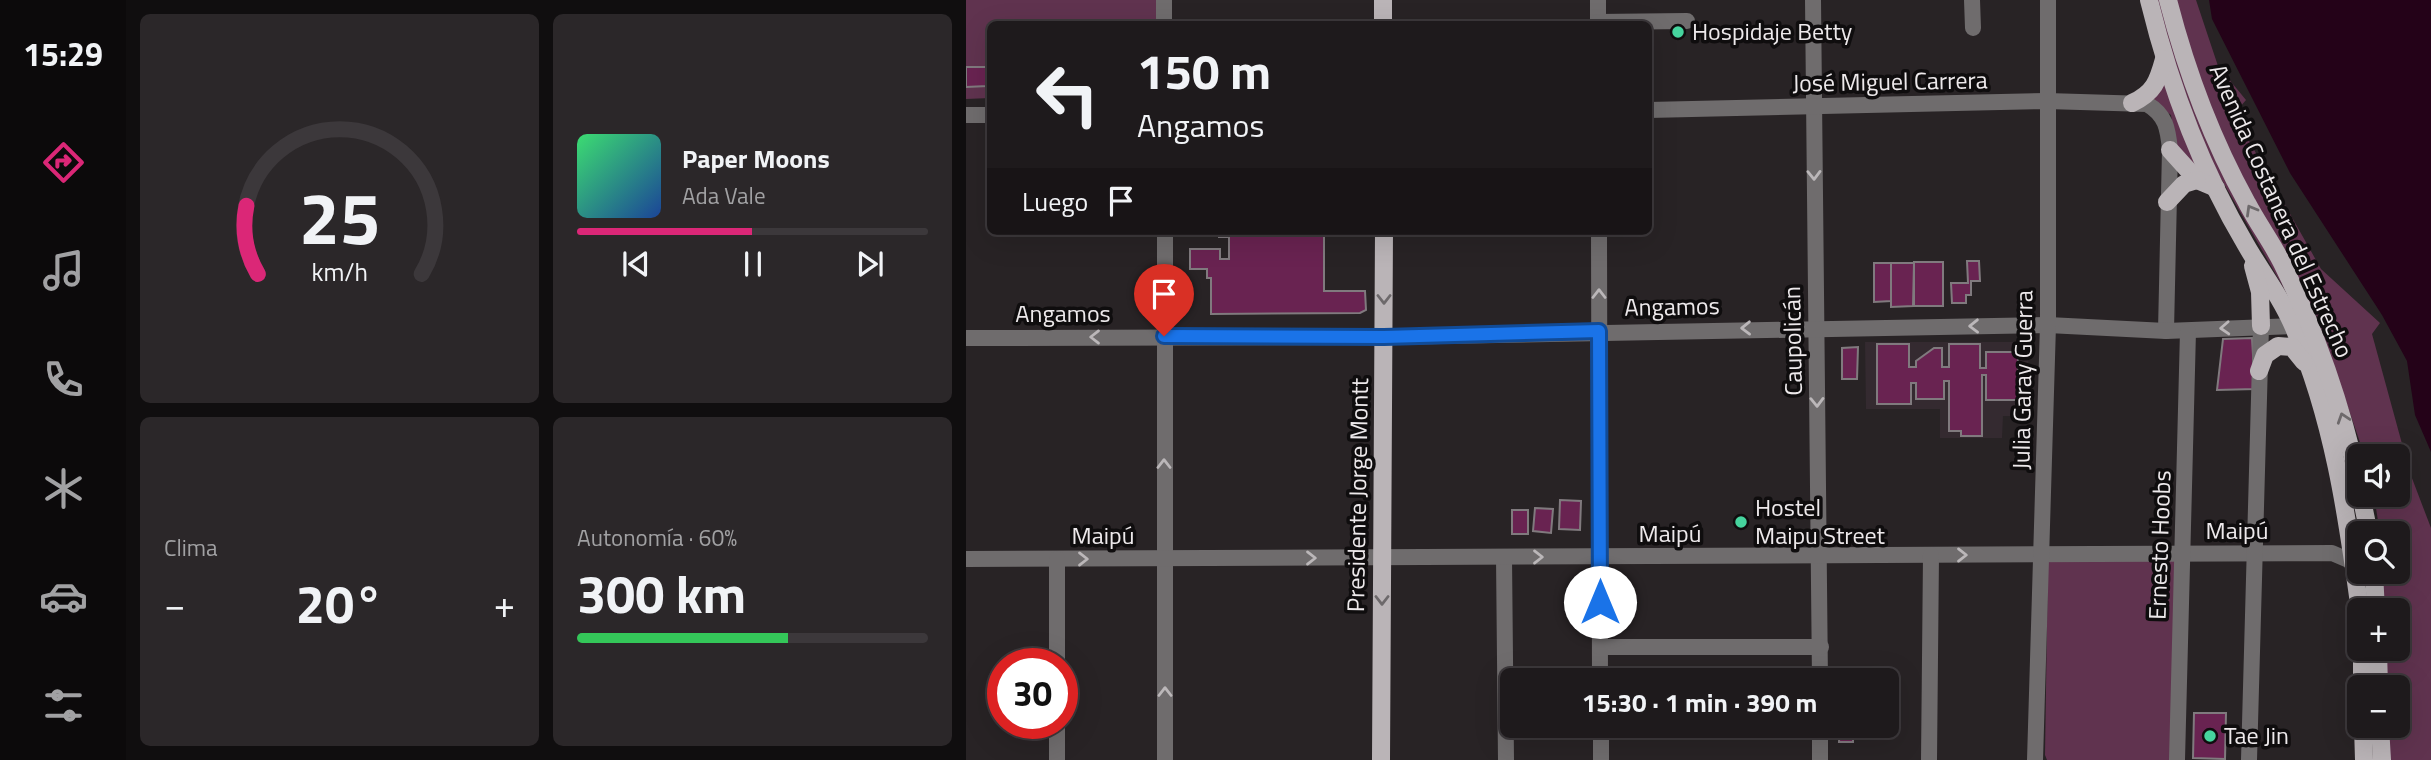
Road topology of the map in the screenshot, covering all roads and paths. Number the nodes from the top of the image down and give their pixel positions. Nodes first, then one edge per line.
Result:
1 (1164, 0) edge
2 (1382, 0) edge
3 (1598, 0) edge
4 (1813, 0) edge
5 (1972, 0) edge
6 (2048, 0) edge
7 (2148, 0) edge
8 (2168, 0) edge
9 (1164, 21) edge
10 (1383, 21) edge
11 (1598, 21) edge
12 (1687, 21) dead end
13 (1652, 22) edge
14 (1973, 28) dead end
15 (2164, 59) junction
16 (2047, 101) junction
17 (2132, 103) junction
18 (1813, 106) junction
19 (1652, 110) edge
20 (966, 115) edge
21 (987, 115) edge
22 (2170, 150) junction
23 (2197, 180) junction
24 (2216, 188) junction
25 (2167, 202) junction
26 (1165, 235) edge
27 (1384, 235) edge
28 (1599, 235) edge
29 (2247, 246) junction
30 (2048, 325) junction
31 (2261, 326) junction
32 (2294, 326) junction
33 (1815, 327) junction
34 (1599, 331) junction
35 (2166, 331) junction
36 (2188, 331) junction
37 (1164, 336) junction
38 (1384, 337) junction
39 (966, 338) edge
40 (2319, 347) junction
41 (2259, 371) junction
42 (2315, 383) junction
43 (2350, 444) edge
44 (2347, 522) edge
45 (2347, 541) edge
46 (2332, 553) junction
47 (2183, 554) junction
48 (2253, 554) junction
49 (1931, 555) junction
50 (2041, 555) junction
51 (1600, 556) junction
52 (1821, 556) junction
53 (1504, 557) junction
54 (1165, 558) junction
55 (1382, 558) junction
56 (966, 559) edge
57 (1056, 559) junction
58 (2347, 559) edge
59 (1600, 647) junction
60 (1821, 647) junction
61 (1057, 648) edge
62 (1600, 668) edge
63 (1820, 668) edge
64 (1601, 738) edge
65 (1820, 738) edge
66 (2363, 738) edge
67 (2378, 738) edge
68 (1057, 739) edge
69 (1057, 760) edge
70 (1165, 760) edge
71 (1381, 760) edge
72 (1506, 760) edge
73 (1601, 760) edge
74 (1820, 760) edge
75 (1929, 760) edge
76 (2035, 760) edge
77 (2177, 760) edge
78 (2249, 760) edge
79 (2364, 760) edge
80 (2382, 760) edge

1 - 9 street
2 - 10 main road
3 - 11 street
4 - 18 street, Caupolicán
5 - 14 street
6 - 16 street, Julia Garay Guerra
7 - 15 main road, Avenida Costanera del Estrecho
40 -> 8 main road, Avenida Costanera del Estrecho
12 - 13 street
15 - 17 main road
15 - 24 main road, Avenida Costanera del Estrecho
16 - 17 street, José Miguel Carrera
16 - 18 street, José Miguel Carrera
16 - 30 street, Julia Garay Guerra
17 - 22 street
18 - 19 street, José Miguel Carrera
18 -> 33 street, Caupolicán
20 - 21 street
22 - 23 main road
22 - 25 street
23 - 24 main road
23 - 25 main road
24 - 29 main road, Avenida Costanera del Estrecho
25 - 35 street
26 - 37 street
27 -> 38 main road, Presidente Jorge Montt
34 -> 28 street
29 - 31 main road
29 - 32 main road, Avenida Costanera del Estrecho
30 -> 33 street, Angamos
30 - 35 street, Angamos
30 - 50 street, Julia Garay Guerra
31 - 32 street, Angamos
31 -> 36 street, Angamos
31 - 41 street
32 - 40 main road
32 - 42 main road, Avenida Costanera del Estrecho
33 -> 34 street, Angamos
33 -> 52 street, Caupolicán
34 - 38 street, Angamos
34 - 51 street
35 - 36 street, Angamos
36 - 47 street, Ernesto Hoobs
37 - 38 street, Angamos
37 -> 39 street, Angamos
54 -> 37 street
38 - 55 main road, Presidente Jorge Montt
43 -> 40 main road, Avenida Costanera del Estrecho
41 - 42 main road
41 - 48 street
42 - 44 main road, Avenida Costanera del Estrecho
45 - 46 street
46 - 48 street, Maipú
46 - 58 street, Maipú
47 - 48 street, Maipú
47 - 50 street, Maipú
47 - 77 street, Ernesto Hoobs
48 - 78 street
49 -> 50 street, Maipú
49 - 52 street, Maipú
49 - 75 street
50 - 76 street, Julia Garay Guerra
51 - 52 street, Maipú
53 -> 51 street, Maipú
51 - 59 street
52 - 60 street, Caupolicán
53 - 55 street, Maipú
53 - 72 street
54 -> 55 street, Maipú
57 -> 54 street, Maipú
70 -> 54 street
55 -> 71 main road, Presidente Jorge Montt
56 - 57 street, Maipú
57 - 61 street
59 - 60 street
59 - 62 street
60 - 63 street, Caupolicán
64 - 73 street
65 - 74 street
66 - 79 main road
67 - 80 main road
68 - 69 street

